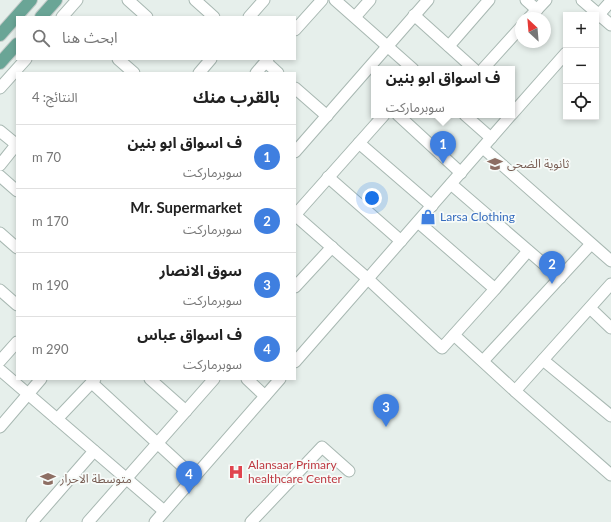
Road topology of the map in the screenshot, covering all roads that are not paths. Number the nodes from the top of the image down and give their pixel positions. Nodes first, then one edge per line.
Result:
1 (56, 0) edge
2 (77, 0) edge
3 (128, 0) edge
4 (195, 0) edge
5 (264, 0) edge
6 (322, 0) edge
7 (335, 0) edge
8 (370, 0) edge
9 (428, 0) edge
10 (489, 0) edge
11 (526, 0) edge
12 (546, 0) edge
13 (582, 0) edge
14 (29, 1) edge
15 (611, 1) edge
16 (532, 12) edge
17 (535, 12) edge
18 (593, 12) edge
19 (414, 15) junction
20 (16, 16) edge
21 (16, 16) edge
22 (42, 16) edge
23 (66, 16) edge
24 (147, 16) edge
25 (213, 16) edge
26 (250, 16) edge
27 (599, 16) edge
28 (355, 17) junction
29 (599, 18) edge
30 (611, 25) edge
31 (296, 29) edge
32 (515, 34) edge
33 (0, 35) edge
34 (16, 45) edge
35 (387, 46) junction
36 (449, 46) junction
37 (563, 56) edge
38 (25, 60) edge
39 (119, 60) edge
40 (267, 60) edge
41 (0, 63) edge
42 (410, 66) edge
43 (471, 66) edge
44 (486, 66) edge
45 (133, 72) edge
46 (257, 72) edge
47 (277, 72) edge
48 (0, 88) edge
49 (296, 89) edge
50 (515, 112) edge
51 (327, 116) junction
52 (381, 118) edge
53 (401, 118) edge
54 (468, 118) edge
55 (509, 118) edge
56 (0, 130) edge
57 (491, 138) junction
58 (359, 143) junction
59 (16, 144) edge
60 (16, 146) edge
61 (483, 148) junction
62 (296, 150) edge
63 (0, 164) edge
64 (461, 173) junction
65 (0, 176) edge
66 (328, 177) junction
67 (451, 184) junction
68 (16, 189) edge
69 (432, 206) junction
70 (296, 214) edge
71 (296, 216) edge
72 (418, 222) junction
73 (0, 233) edge
74 (401, 241) junction
75 (591, 244) junction
76 (16, 247) edge
77 (332, 247) junction
78 (528, 251) junction
79 (611, 261) edge
80 (560, 278) junction
81 (368, 279) junction
82 (297, 282) edge
83 (611, 284) edge
84 (495, 289) junction
85 (0, 290) edge
86 (16, 304) edge
87 (590, 308) junction
88 (611, 328) edge
89 (454, 335) junction
90 (16, 343) edge
91 (543, 360) junction
92 (0, 361) edge
93 (296, 361) edge
94 (482, 361) junction
95 (0, 370) edge
96 (40, 380) edge
97 (151, 380) edge
98 (213, 380) edge
99 (248, 380) edge
100 (279, 380) edge
101 (94, 381) edge
102 (515, 391) junction
103 (28, 394) junction
104 (265, 396) junction
105 (186, 411) junction
106 (611, 416) edge
107 (57, 419) junction
108 (0, 427) edge
109 (158, 442) junction
110 (94, 451) junction
111 (349, 472) dead end
112 (611, 475) edge
113 (194, 477) junction
114 (126, 478) junction
115 (164, 511) junction
116 (32, 522) edge
117 (88, 522) edge
118 (155, 522) edge
119 (251, 522) edge

1 - 22 main road
2 - 23 street
3 - 24 street
4 - 25 street
5 - 26 street
6 - 31 street
7 - 28 street
8 - 28 street
9 - 19 street
10 - 36 street
11 - 16 street
12 - 17 street
13 - 18 street
14 - 20 main road
15 - 27 street
19 - 35 street
19 - 36 street
21 - 33 main road
28 - 35 street
29 - 30 street
32 - 44 street
34 - 41 main road
35 - 42 street
35 - 51 street
36 - 43 street
37 - 50 street
38 - 48 street
39 - 45 street
40 - 46 street
40 - 47 street
49 - 51 street
51 - 62 street
52 - 58 street
53 - 64 street
54 - 57 street
55 - 57 street
56 - 59 street
57 - 61 street
58 - 66 street
58 - 69 street
60 - 63 street
61 - 64 street
61 - 75 street
64 - 67 street
65 - 68 street
66 - 70 street
66 - 74 street
67 - 69 street
67 - 78 street
69 - 72 street
71 - 77 street
72 - 74 street
72 - 84 street
73 - 76 street
74 - 81 street
75 - 79 street
75 - 80 street
77 - 81 street
77 - 82 street
78 - 80 street
78 - 84 street
80 - 94 street
81 - 89 street
81 - 93 street
83 - 87 street
84 - 89 street
85 - 86 street
87 - 88 street
87 - 91 street
89 - 94 street
90 - 92 street
91 - 102 street
91 - 106 street
94 - 102 street
95 - 103 street
96 - 103 street
97 - 105 street
98 - 105 street
99 - 104 street
100 - 104 street
101 - 107 street
101 - 109 street
102 - 112 street
103 - 107 street
103 - 108 street
104 - 113 street
105 - 109 street
107 - 110 street
109 - 113 street
109 - 114 street
110 - 114 street
110 - 116 street
111 - 119 street
113 - 115 street
114 - 115 street
114 - 117 street
115 - 118 street

